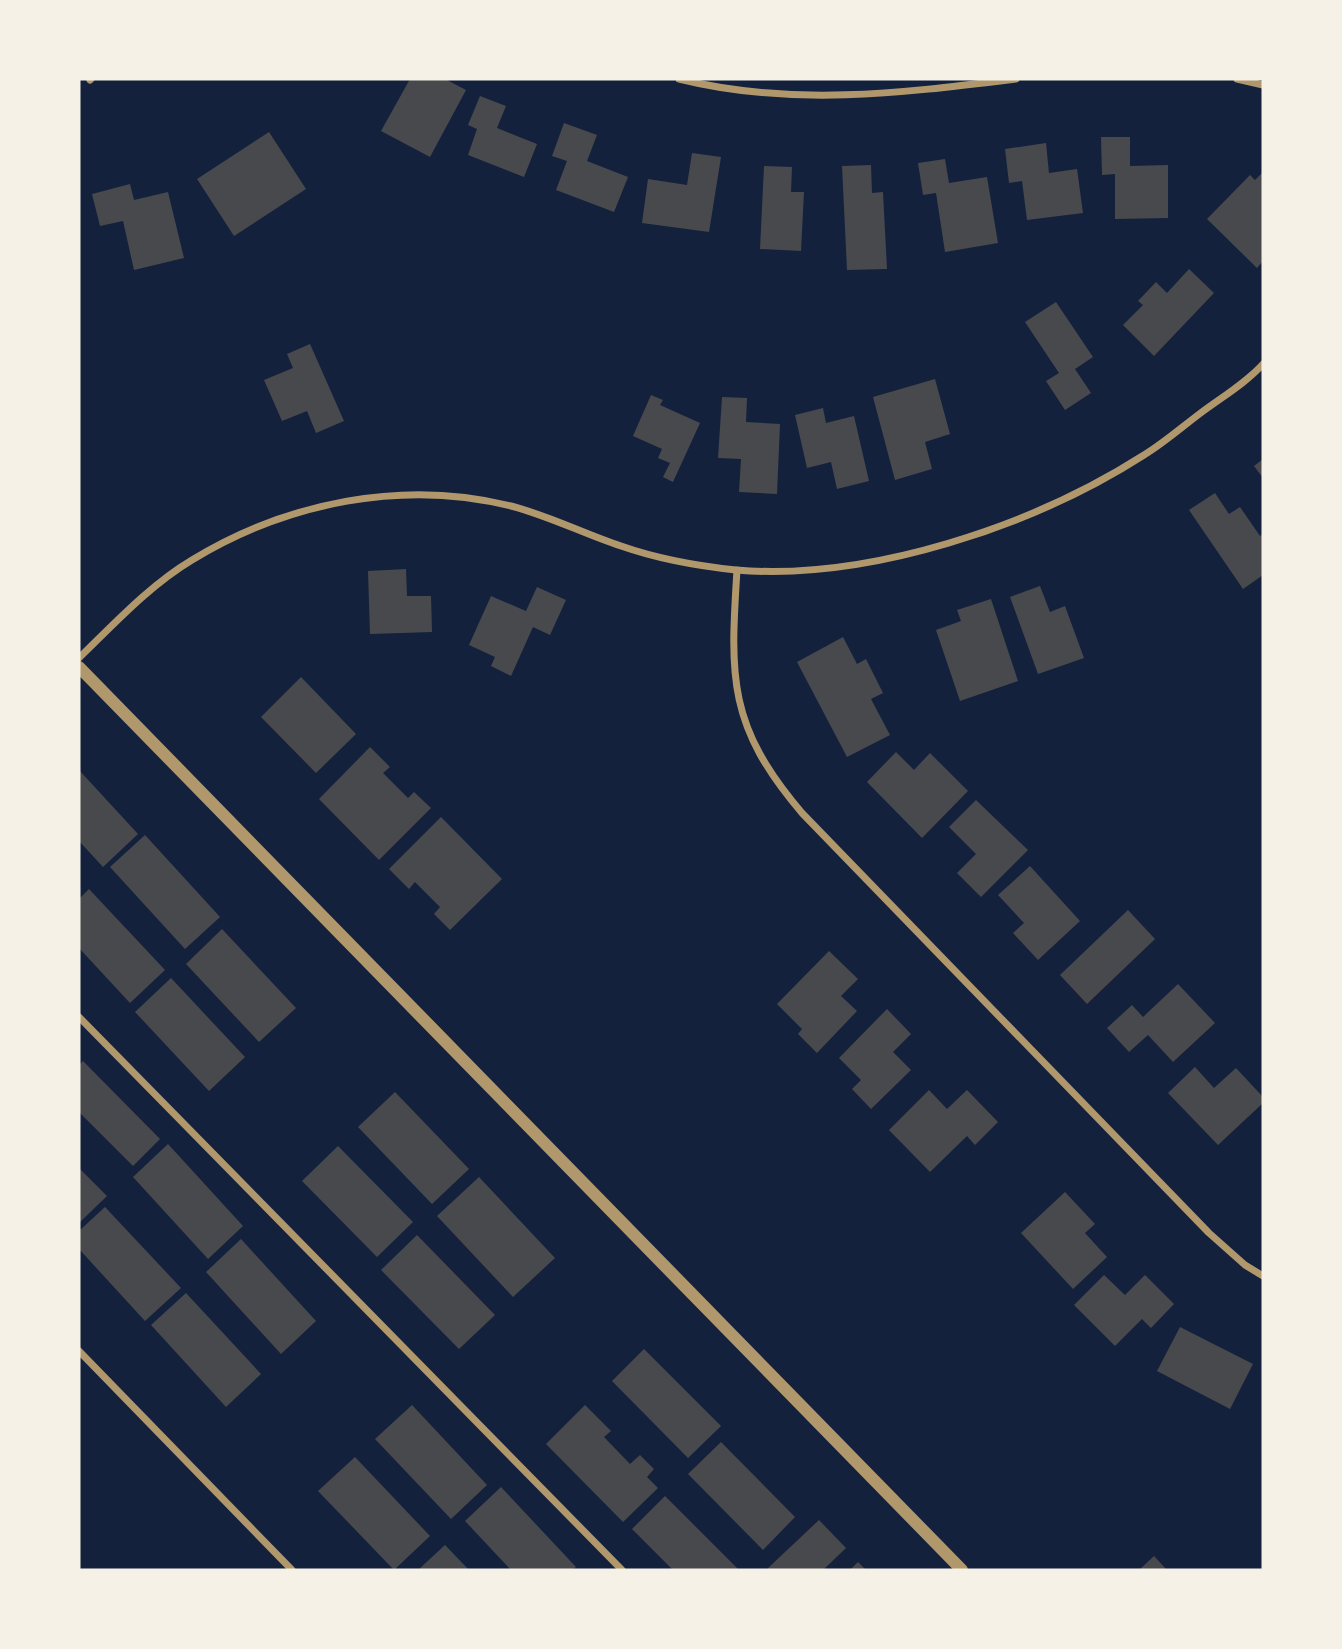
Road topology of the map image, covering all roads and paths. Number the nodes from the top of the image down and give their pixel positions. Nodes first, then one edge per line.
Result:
1 (679, 79) edge
2 (1016, 79) edge
3 (1237, 79) edge
4 (1263, 85) edge
5 (1263, 364) edge
6 (737, 570) junction
7 (79, 657) edge
8 (79, 667) edge
9 (79, 1017) edge
10 (1263, 1276) edge
11 (79, 1351) edge
12 (292, 1570) edge
13 (622, 1570) edge
14 (962, 1570) edge

1 - 2 street
3 - 4 street
5 - 6 street
6 - 7 street
6 - 10 street
8 - 14 street
9 - 13 street
11 - 12 street

